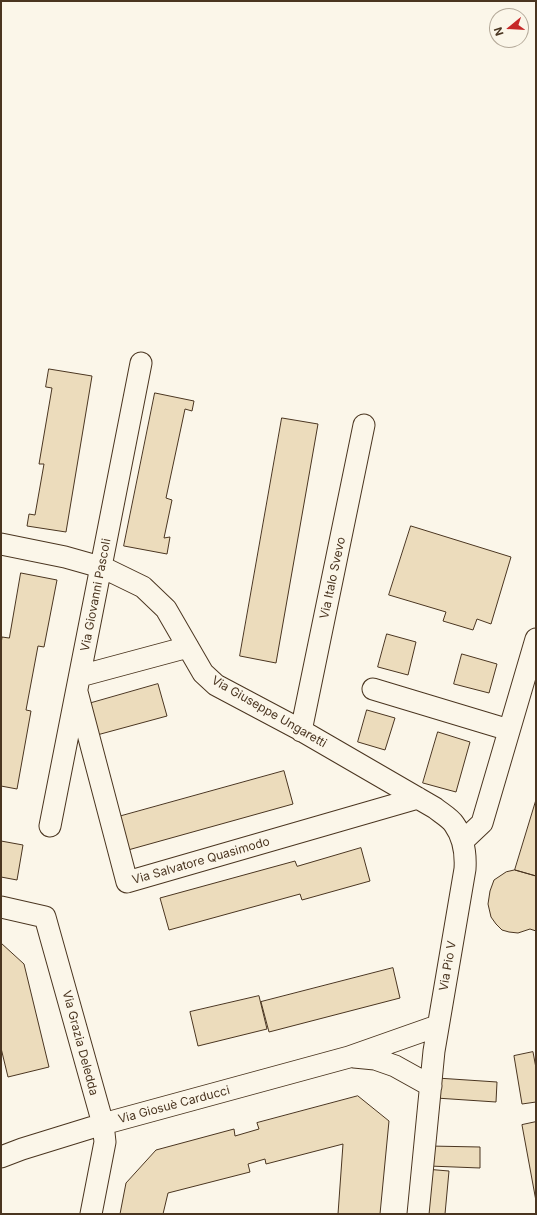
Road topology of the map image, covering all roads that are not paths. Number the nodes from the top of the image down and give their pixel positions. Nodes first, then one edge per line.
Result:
1 (141, 363) dead end
2 (364, 425) dead end
3 (1, 544) edge
4 (101, 567) junction
5 (535, 646) edge
6 (188, 647) junction
7 (78, 684) junction
8 (373, 689) dead end
9 (509, 730) junction
10 (301, 731) junction
11 (418, 798) junction
12 (50, 826) dead end
13 (463, 841) junction
14 (1, 907) edge
15 (437, 1026) junction
16 (350, 1057) junction
17 (431, 1086) junction
18 (103, 1124) junction
19 (1, 1158) edge
20 (91, 1214) edge
21 (418, 1214) edge

1 - 4 street, Via Giovanni Pascoli
2 - 10 street, Via Italo Svevo
3 - 4 street, Via Giuseppe Ungaretti
4 - 6 street, Via Giuseppe Ungaretti
4 - 7 street, Via Giovanni Pascoli
5 - 9 street
6 - 7 street
6 - 10 street, Via Giuseppe Ungaretti
7 - 11 street, Via Salvatore Quasimodo
7 - 12 street, Via Giovanni Pascoli
8 - 9 street
9 - 13 street
10 - 11 street, Via Giuseppe Ungaretti
11 - 13 street, Via Giuseppe Ungaretti
13 - 15 street, Via Pio V
14 - 18 street, Via Grazia Deledda
15 - 16 street, Via Giosuè Carducci
15 - 17 street, Via Pio V
16 - 17 street, Via Giosuè Carducci
16 - 18 street, Via Giosuè Carducci
17 - 21 street, Via Pio V
18 - 19 street, Via Giosuè Carducci
18 - 20 street, Via Grazia Deledda

